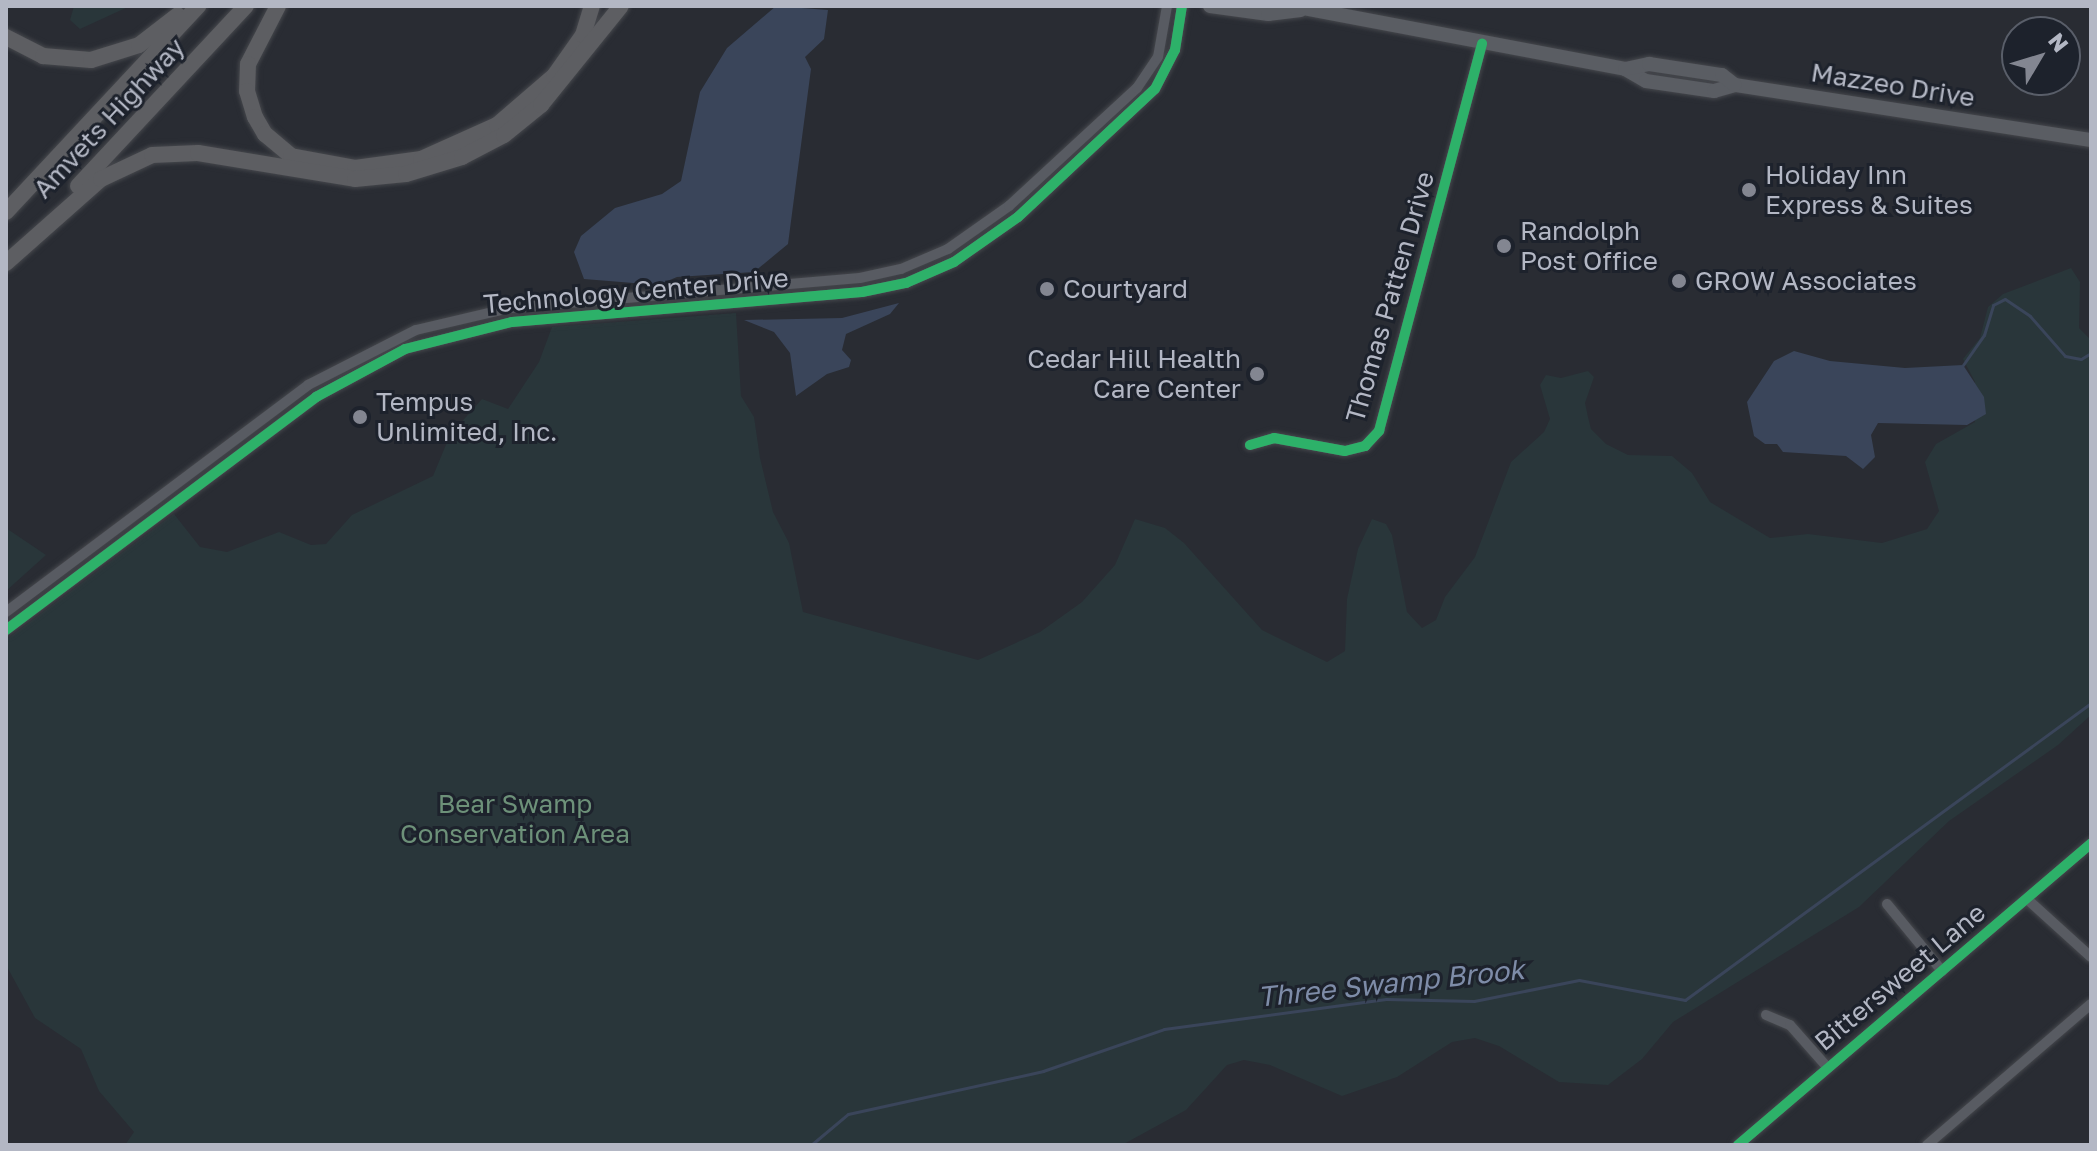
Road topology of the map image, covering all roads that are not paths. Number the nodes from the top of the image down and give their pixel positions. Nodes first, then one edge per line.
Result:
1 (188, 6) edge
2 (198, 6) edge
3 (246, 6) edge
4 (278, 6) edge
5 (592, 6) edge
6 (621, 6) edge
7 (1167, 6) edge
8 (1182, 6) edge
9 (1210, 6) edge
10 (1297, 8) edge
11 (6, 37) edge
12 (1482, 43) junction
13 (2091, 140) edge
14 (6, 212) edge
15 (6, 263) edge
16 (1250, 445) dead end
17 (6, 612) edge
18 (6, 630) edge
19 (2091, 843) edge
20 (2027, 899) junction
21 (1887, 904) dead end
22 (2091, 957) edge
23 (1942, 971) junction
24 (2091, 1004) edge
25 (1766, 1015) dead end
26 (1828, 1068) junction
27 (1738, 1145) edge
28 (1927, 1145) edge

1 - 11 highway
2 - 14 highway, Amvets Highway
3 - 15 highway, Amvets Highway
4 - 5 highway
6 - 15 highway
7 - 17 street, Technology Center Drive
8 - 18 street, Technology Center Drive
9 - 10 main road, Mazzeo Drive
10 - 12 main road, Mazzeo Drive
12 - 13 main road, Mazzeo Drive
12 - 16 street, Thomas Patten Drive
19 - 20 street, Bittersweet Lane
20 - 22 street
20 - 23 street, Bittersweet Lane
21 - 23 street
23 - 26 street, Bittersweet Lane
24 - 28 street
25 - 26 street
26 - 27 street, Bittersweet Lane

